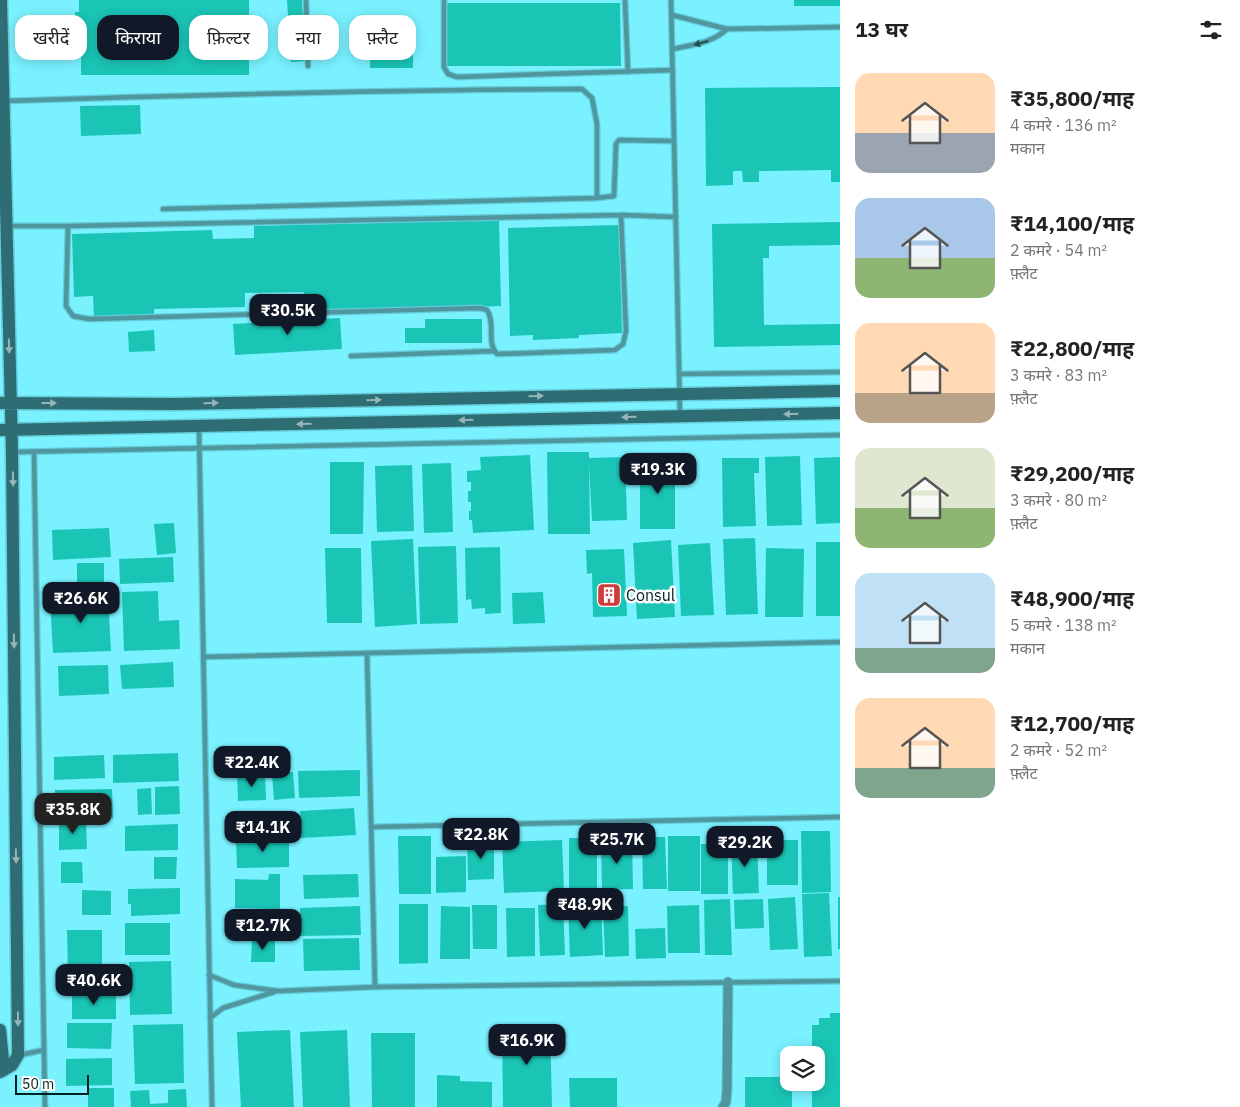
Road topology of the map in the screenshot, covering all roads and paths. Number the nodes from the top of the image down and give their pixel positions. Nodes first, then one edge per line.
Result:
1 (1, 0) edge
2 (306, 0) edge
3 (444, 0) edge
4 (625, 0) edge
5 (671, 0) edge
6 (672, 15) junction
7 (840, 27) edge
8 (727, 29) junction
9 (672, 48) junction
10 (308, 66) dead end
11 (673, 70) junction
12 (628, 72) junction
13 (3, 101) junction
14 (674, 141) junction
15 (597, 198) junction
16 (163, 209) dead end
17 (621, 215) junction
18 (676, 217) junction
19 (6, 226) junction
20 (68, 226) junction
21 (494, 351) junction
22 (351, 356) dead end
23 (840, 372) edge
24 (679, 374) junction
25 (840, 390) edge
26 (680, 393) junction
27 (5, 403) edge
28 (175, 404) junction
29 (840, 412) edge
30 (680, 416) junction
31 (199, 426) junction
32 (176, 427) junction
33 (5, 430) edge
34 (840, 435) edge
35 (199, 450) junction
36 (12, 452) junction
37 (34, 453) junction
38 (840, 642) edge
39 (367, 653) junction
40 (203, 657) junction
41 (840, 817) edge
42 (371, 827) junction
43 (210, 975) junction
44 (840, 981) edge
45 (728, 982) junction
46 (375, 987) junction
47 (278, 991) junction
48 (210, 1018) junction
49 (0, 1030) edge
50 (44, 1050) junction
51 (18, 1055) junction
52 (2, 1071) edge
53 (46, 1107) edge
54 (212, 1107) edge
55 (723, 1107) edge

1 - 13 street
2 - 10 lane
3 - 12 lane
4 - 12 lane
5 - 6 lane
6 - 8 lane
6 - 9 lane
7 - 8 lane
8 -> 9 lane
9 - 11 lane
11 - 12 lane
11 - 14 lane
13 - 15 lane
13 - 19 street
14 - 15 lane
14 - 18 lane
15 - 16 lane
17 - 18 lane
17 - 20 lane
17 - 21 lane
18 - 24 lane
19 - 20 lane
19 -> 27 street
20 - 21 lane
21 - 22 lane
23 - 24 lane
24 - 26 lane
25 - 26 street
28 -> 26 street
26 - 30 lane
27 -> 28 street
27 - 33 street
28 - 32 street
29 -> 30 street
30 -> 31 street
31 - 32 street
31 - 35 lane
32 - 33 street
33 - 36 street
34 - 35 lane
35 - 37 lane
35 - 40 lane
36 - 37 lane
36 -> 51 street
37 - 50 lane
38 - 39 lane
39 - 40 lane
39 - 42 lane
40 - 43 lane
41 - 42 lane
42 - 46 lane
43 - 47 lane
43 - 48 lane
44 - 45 lane
45 - 46 lane
45 - 55 street
46 - 47 lane
47 - 48 lane
48 - 54 lane
49 - 52 street
50 - 51 lane
50 - 53 lane
51 - 52 street

